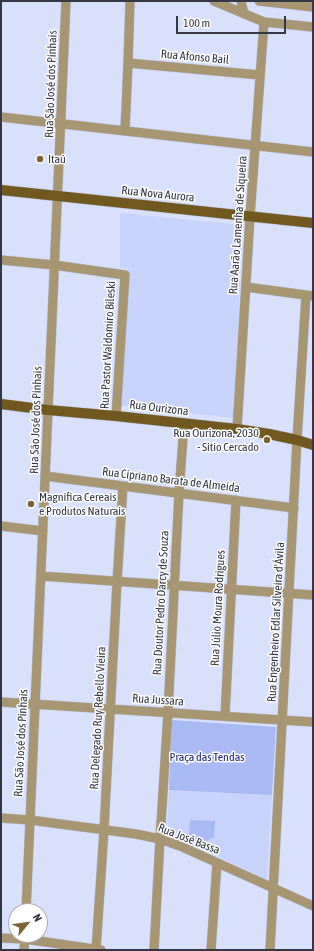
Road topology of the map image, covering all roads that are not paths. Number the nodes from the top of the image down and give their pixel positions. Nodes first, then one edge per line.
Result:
1 (66, 1) edge
2 (130, 1) edge
3 (214, 1) edge
4 (241, 1) edge
5 (259, 1) edge
6 (313, 7) edge
7 (244, 14) junction
8 (264, 22) junction
9 (313, 27) edge
10 (128, 63) junction
11 (260, 76) junction
12 (1, 117) edge
13 (61, 124) junction
14 (125, 130) junction
15 (313, 144) edge
16 (255, 146) junction
17 (313, 152) edge
18 (1, 190) edge
19 (58, 196) junction
20 (250, 217) junction
21 (313, 223) edge
22 (1, 260) edge
23 (54, 265) junction
24 (246, 287) junction
25 (310, 295) edge
26 (1, 404) edge
27 (48, 410) junction
28 (116, 416) junction
29 (184, 424) junction
30 (237, 429) junction
31 (297, 440) junction
32 (313, 445) edge
33 (45, 476) junction
34 (123, 486) junction
35 (179, 493) junction
36 (236, 500) junction
37 (294, 508) junction
38 (1, 526) edge
39 (43, 531) junction
40 (41, 576) junction
41 (117, 582) junction
42 (174, 586) junction
43 (231, 590) junction
44 (289, 594) junction
45 (313, 595) edge
46 (1, 702) edge
47 (35, 705) junction
48 (110, 709) junction
49 (168, 713) junction
50 (225, 716) junction
51 (282, 720) junction
52 (313, 722) edge
53 (1, 818) edge
54 (30, 820) junction
55 (104, 830) junction
56 (160, 839) junction
57 (217, 863) junction
58 (274, 888) junction
59 (26, 903) edge
60 (313, 906) edge
61 (48, 941) edge
62 (98, 950) edge
63 (154, 950) edge
64 (211, 950) edge
65 (270, 950) edge

1 - 13 street, Rua São José dos Pinhais
2 - 10 street
3 - 7 street
4 - 7 street
5 - 6 street
7 - 8 street
8 - 9 street
8 - 11 street, Rua Aarão Lamenha de Siqueira
10 - 11 street, Rua Afonso Bail
10 - 14 street
11 - 16 street, Rua Aarão Lamenha de Siqueira
12 - 13 street
13 - 14 street
13 - 19 street, Rua São José dos Pinhais
14 - 16 street
15 - 17 street
16 - 17 street
16 - 20 street, Rua Aarão Lamenha de Siqueira
18 - 19 main road, Rua Nova Aurora
19 - 20 main road, Rua Nova Aurora
19 - 23 street, Rua São José dos Pinhais
20 - 21 main road, Rua Nova Aurora
20 - 24 street, Rua Aarão Lamenha de Siqueira
22 - 23 street
23 - 27 street, Rua São José dos Pinhais
23 - 28 street, Rua Pastor Waldomiro Bileski
24 - 25 street
24 - 30 street, Rua Aarão Lamenha de Siqueira
25 - 31 street, Rua Engenheiro Edlar Silveira d'Ávila
26 - 27 main road, Rua Ourizona
27 - 28 main road, Rua Ourizona
27 - 33 street, Rua São José dos Pinhais
28 - 29 main road, Rua Ourizona
29 - 30 main road, Rua Ourizona
29 - 35 street, Rua Doutor Pedro Darcy de Souza
30 - 31 main road, Rua Ourizona
31 - 32 main road, Rua Ourizona
31 - 37 street, Rua Engenheiro Edlar Silveira d'Ávila
33 - 34 street, Rua Cipriano Barata de Almeida
33 - 39 street, Rua São José dos Pinhais
34 - 35 street, Rua Cipriano Barata de Almeida
34 - 41 street, Rua Delegado Ruy Rebello Vieira
35 - 36 street, Rua Cipriano Barata de Almeida
35 - 42 street, Rua Doutor Pedro Darcy de Souza
36 - 37 street, Rua Cipriano Barata de Almeida
36 - 43 street, Rua Júlio Moura Rodrigues
37 - 44 street, Rua Engenheiro Edlar Silveira d'Ávila
38 - 39 street
39 - 40 street, Rua São José dos Pinhais
40 - 41 street
40 - 47 street, Rua São José dos Pinhais
41 - 42 street
41 - 48 street, Rua Delegado Ruy Rebello Vieira
42 - 43 street
42 - 49 street, Rua Doutor Pedro Darcy de Souza
43 - 44 street
43 - 50 street, Rua Júlio Moura Rodrigues
44 - 45 street
44 - 51 street, Rua Engenheiro Edlar Silveira d'Ávila
46 - 47 street, Rua Jussara
47 - 48 street, Rua Jussara
47 - 54 street, Rua São José dos Pinhais
48 - 49 street, Rua Jussara
48 - 55 street, Rua Delegado Ruy Rebello Vieira
49 - 50 street, Rua Jussara
49 - 56 street, Rua Doutor Pedro Darcy de Souza
50 - 51 street, Rua Jussara
51 - 52 street, Rua Jussara
51 - 58 street, Rua Engenheiro Edlar Silveira d'Ávila
53 - 54 street, Rua José Bassa
54 - 55 street, Rua José Bassa
54 - 59 street, Rua São José dos Pinhais
55 - 56 street, Rua José Bassa
55 - 62 street, Rua Delegado Ruy Rebello Vieira
56 - 57 street, Rua José Bassa
56 - 63 street, Rua Doutor Pedro Darcy de Souza
57 - 58 street, Rua José Bassa
57 - 64 street
58 - 60 street, Rua José Bassa
58 - 65 street, Rua Engenheiro Edlar Silveira d'Ávila
61 - 62 street

